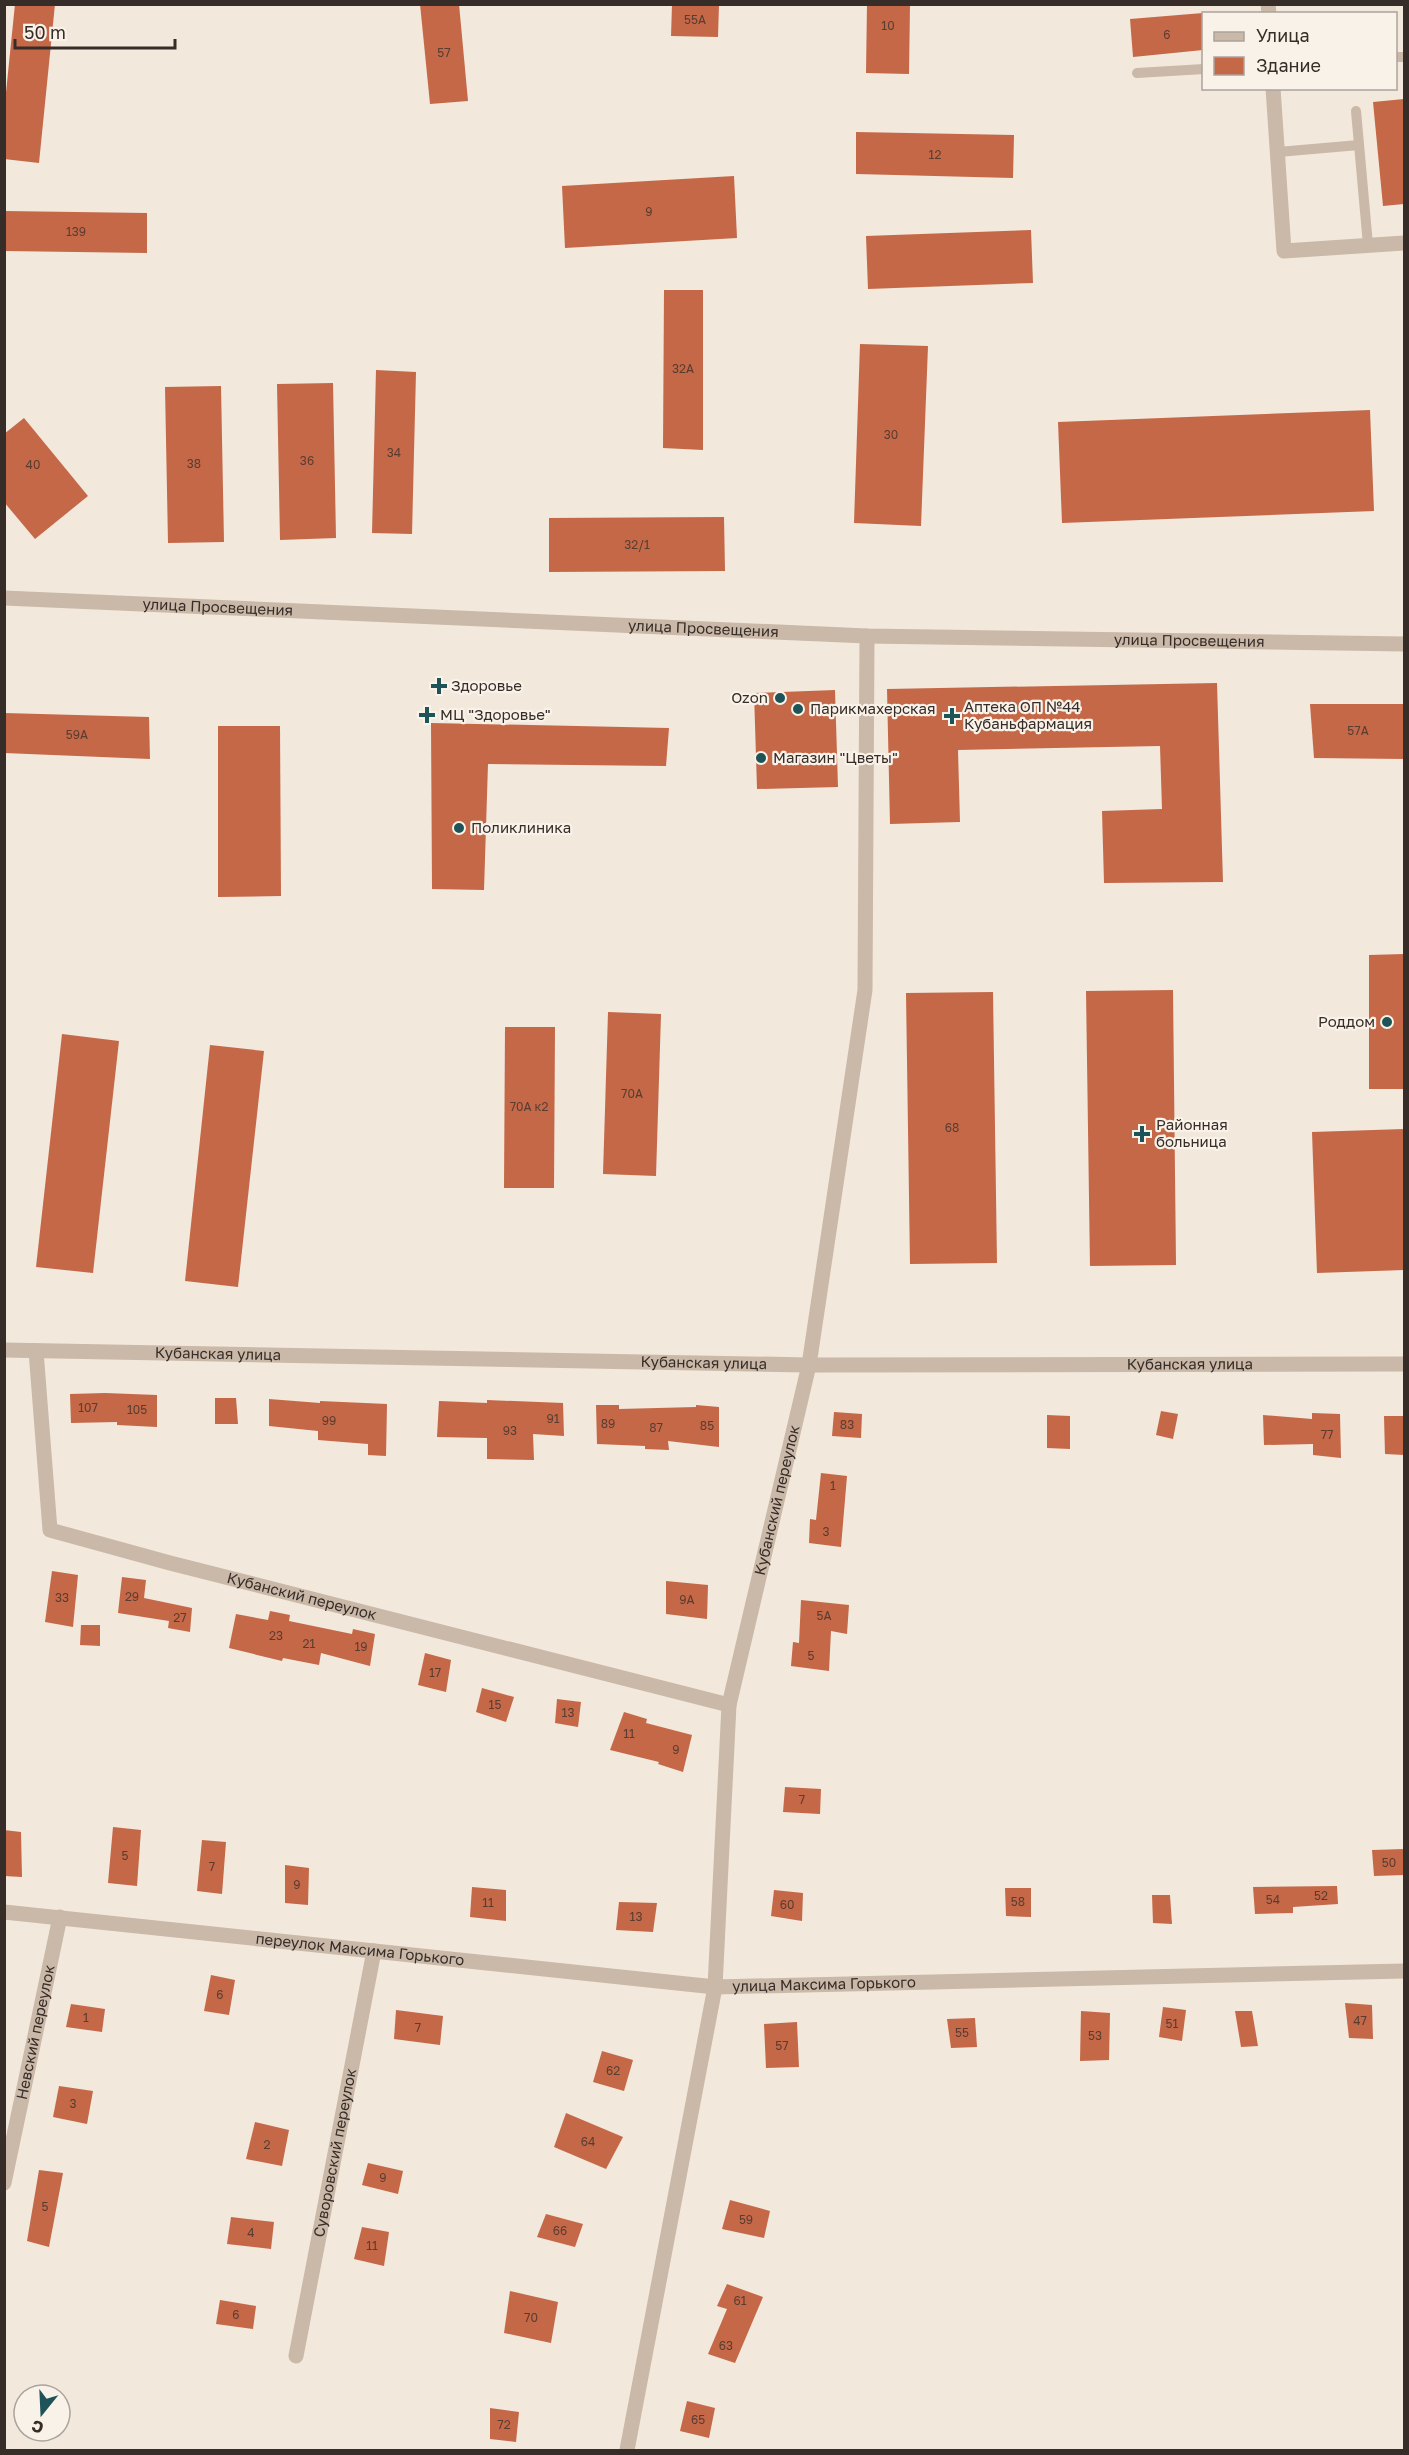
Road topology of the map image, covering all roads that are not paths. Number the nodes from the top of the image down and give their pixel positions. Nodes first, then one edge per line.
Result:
1 (1202, 69) edge
2 (1137, 73) dead end
3 (1274, 90) edge
4 (1356, 111) dead end
5 (1359, 145) junction
6 (1278, 152) junction
7 (1404, 243) edge
8 (1368, 245) junction
9 (4, 598) edge
10 (867, 636) junction
11 (1404, 644) edge
12 (4, 1350) edge
13 (36, 1351) junction
14 (1404, 1364) edge
15 (809, 1365) junction
16 (729, 1705) junction
17 (4, 1912) edge
18 (60, 1917) junction
19 (374, 1951) junction
20 (1404, 1971) edge
21 (715, 1987) junction
22 (4, 2183) edge
23 (296, 2356) dead end
24 (627, 2451) edge

1 - 2 lane
3 - 6 street
4 - 5 lane
5 - 6 lane
5 - 8 lane
6 - 8 street
7 - 8 street
9 - 10 street, улица Просвещения
10 - 11 street, улица Просвещения
10 - 15 street, Кубанский переулок
12 - 13 street, Кубанская улица
13 - 15 street, Кубанская улица
13 - 16 street, Кубанский переулок
14 - 15 street, Кубанская улица
15 - 16 street, Кубанский переулок
16 - 21 street, Кубанский переулок
17 - 18 street, переулок Максима Горького
18 - 19 street, переулок Максима Горького
18 - 22 street, Невский переулок
19 - 21 street, переулок Максима Горького
19 - 23 street, Суворовский переулок
20 - 21 street, улица Максима Горького
21 - 24 street, улица Максима Горького

